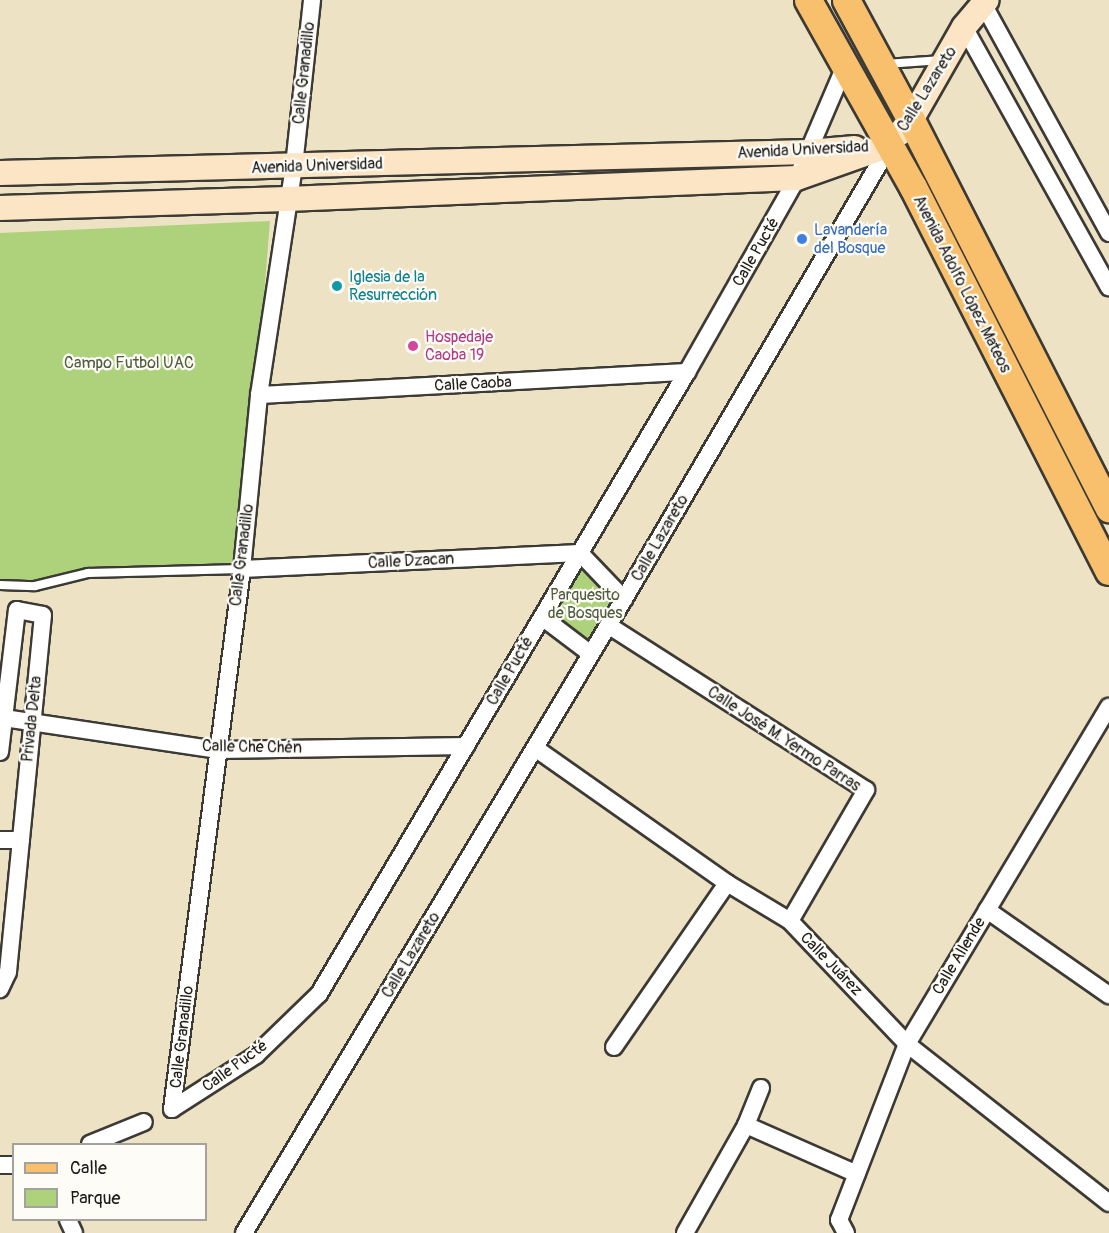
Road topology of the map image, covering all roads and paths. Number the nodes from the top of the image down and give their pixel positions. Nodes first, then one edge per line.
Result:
1 (312, 0) edge
2 (808, 0) edge
3 (846, 0) edge
4 (984, 1) edge
5 (964, 27) junction
6 (946, 60) junction
7 (881, 64) junction
8 (845, 66) junction
9 (911, 120) junction
10 (890, 145) junction
11 (808, 152) junction
12 (294, 166) junction
13 (0, 173) edge
14 (798, 178) junction
15 (287, 199) junction
16 (0, 208) edge
17 (1109, 233) edge
18 (1109, 287) edge
19 (687, 372) junction
20 (259, 395) junction
21 (1109, 509) edge
22 (580, 553) junction
23 (242, 569) junction
24 (1109, 571) edge
25 (0, 585) edge
26 (624, 599) junction
27 (542, 616) junction
28 (608, 625) junction
29 (591, 654) junction
30 (1109, 707) edge
31 (4, 718) junction
32 (32, 721) junction
33 (466, 746) junction
34 (535, 748) junction
35 (219, 750) junction
36 (0, 752) edge
37 (0, 840) edge
38 (21, 840) junction
39 (18, 873) junction
40 (0, 877) edge
41 (727, 883) junction
42 (987, 910) junction
43 (790, 921) junction
44 (0, 989) edge
45 (1109, 995) edge
46 (907, 1044) junction
47 (614, 1047) dead end
48 (761, 1088) dead end
49 (172, 1109) joint
50 (144, 1122) dead end
51 (746, 1125) junction
52 (92, 1143) edge
53 (857, 1174) junction
54 (1109, 1203) edge
55 (843, 1226) edge
56 (244, 1233) edge
57 (685, 1233) edge

1 - 12 street, Calle Granadillo
2 - 8 main road, Avenida Adolfo López Mateos
3 - 7 main road, Avenida Adolfo López Mateos
4 - 5 street, Calle Lazareto
4 - 17 street
5 - 6 street, Calle Lazareto
5 - 18 street
6 - 7 lane
6 - 9 street, Calle Lazareto
7 - 9 main road, Avenida Adolfo López Mateos
8 - 10 main road, Avenida Adolfo López Mateos
8 - 11 street, Calle Pucté
9 - 10 street, Calle Lazareto
9 - 21 main road, Avenida Adolfo López Mateos
10 - 11 street, Avenida Universidad
10 - 14 street, Avenida Universidad
10 - 24 main road, Avenida Adolfo López Mateos
10 - 26 street, Calle Lazareto
11 - 12 street, Avenida Universidad
11 - 14 street, Calle Pucté
12 - 13 street, Avenida Universidad
12 - 15 street, Calle Granadillo
14 - 15 street, Avenida Universidad
14 - 19 street, Calle Pucté
15 - 16 street, Avenida Universidad
15 - 20 street, Calle Granadillo
19 - 20 street, Calle Caoba
19 - 22 street, Calle Pucté
20 - 23 street, Calle Granadillo
22 - 23 street, Calle Dzacan
22 - 26 street
22 - 27 street, Calle Pucté
23 - 25 lane
23 - 35 street, Calle Granadillo
26 - 28 street, Calle Lazareto
27 - 29 street
27 - 33 street, Calle Pucté
28 - 29 street, Calle Lazareto
28 - 43 street, Calle José M. Yermo Parras
29 - 34 street, Calle Lazareto
30 - 42 street, Calle Allende
31 - 32 street, Calle Che Chén
31 - 32 street, Privada Delta
31 - 36 street, Privada Delta
32 - 35 street, Calle Che Chén
32 - 38 street, Privada Delta
33 - 35 street, Calle Che Chén
33 - 49 street, Calle Pucté
34 - 41 street, Calle Juárez
34 - 56 street, Calle Lazareto
35 - 49 street, Calle Granadillo
37 - 38 street
38 - 39 street, Privada Delta
39 - 40 street
39 - 44 street, Privada Delta
41 - 43 street, Calle Juárez
41 - 47 street
42 - 45 street
42 - 46 street, Calle Allende
43 - 46 street, Calle Juárez
46 - 53 street, Calle Allende
46 - 54 street, Calle Juárez
48 - 51 street
50 - 52 street
51 - 53 street
51 - 57 street
53 - 55 street, Calle Allende

